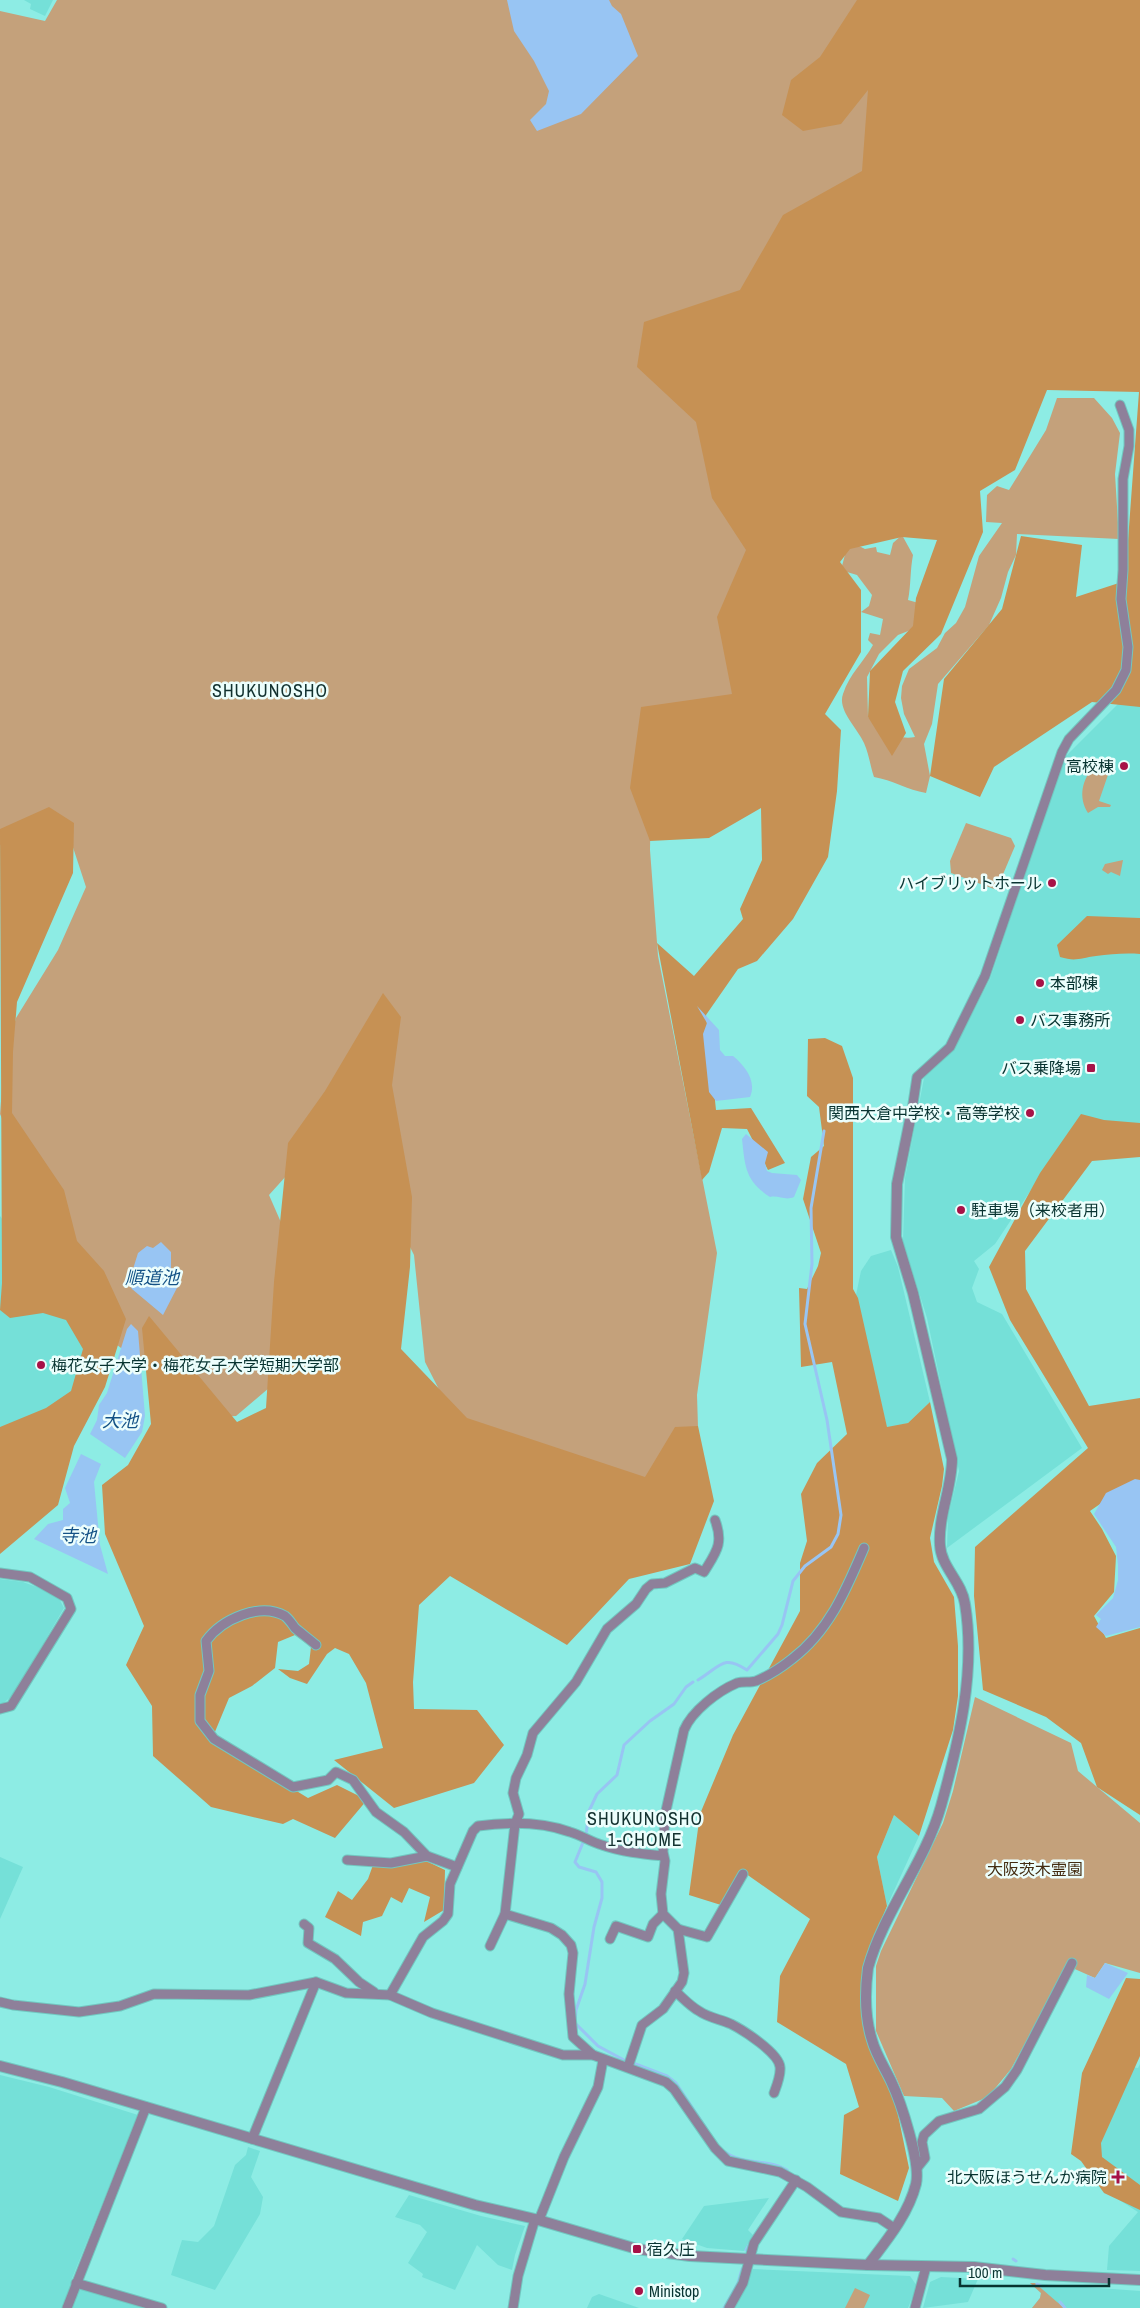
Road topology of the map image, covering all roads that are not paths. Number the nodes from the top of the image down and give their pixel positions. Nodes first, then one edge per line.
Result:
1 (1120, 405) dead end
2 (912, 1110) joint
3 (715, 1520) dead end
4 (864, 1548) dead end
5 (0, 1573) edge
6 (316, 1645) dead end
7 (0, 1709) edge
8 (515, 1824) junction
9 (427, 1856) junction
10 (663, 1856) junction
11 (347, 1860) dead end
12 (457, 1867) junction
13 (743, 1874) dead end
14 (505, 1914) junction
15 (663, 1914) junction
16 (304, 1924) dead end
17 (678, 1929) junction
18 (610, 1939) dead end
19 (490, 1946) dead end
20 (1072, 1963) dead end
21 (316, 1982) junction
22 (675, 1992) junction
23 (375, 1993) junction
24 (390, 1995) junction
25 (0, 2002) edge
26 (593, 2054) junction
27 (604, 2060) junction
28 (0, 2066) edge
29 (628, 2067) junction
30 (774, 2093) dead end
31 (146, 2107) junction
32 (252, 2139) junction
33 (918, 2168) junction
34 (796, 2180) junction
35 (537, 2220) junction
36 (894, 2228) junction
37 (749, 2260) junction
38 (868, 2265) junction
39 (926, 2266) junction
40 (1140, 2280) edge
41 (76, 2282) junction
42 (67, 2308) edge
43 (162, 2308) edge
44 (513, 2308) edge
45 (730, 2308) edge
46 (915, 2308) edge

1 - 2 street
2 - 33 street
3 - 8 street
4 - 10 street
5 - 7 street
6 - 9 street
8 - 10 street
8 - 12 street
8 - 14 street
9 - 11 street
9 - 12 street
10 - 15 street
12 - 24 street
13 - 17 street
14 - 19 street
14 - 26 street
15 - 17 street
15 - 18 street
16 - 23 street
17 - 22 street
20 - 33 street
21 - 23 street
21 - 25 street
21 - 32 street
22 - 29 street
22 - 30 street
23 - 24 street
24 - 26 street
26 - 27 street
27 - 29 street
27 - 35 street
28 - 31 street
29 - 34 street
31 - 32 street
31 - 41 street
32 - 35 street
33 - 36 street
34 - 36 street
34 - 37 street
35 - 37 street
35 - 44 street
36 - 38 street
37 - 38 street
37 - 45 street
38 - 39 street
39 - 40 street
39 - 46 street
41 - 42 street
41 - 43 street

